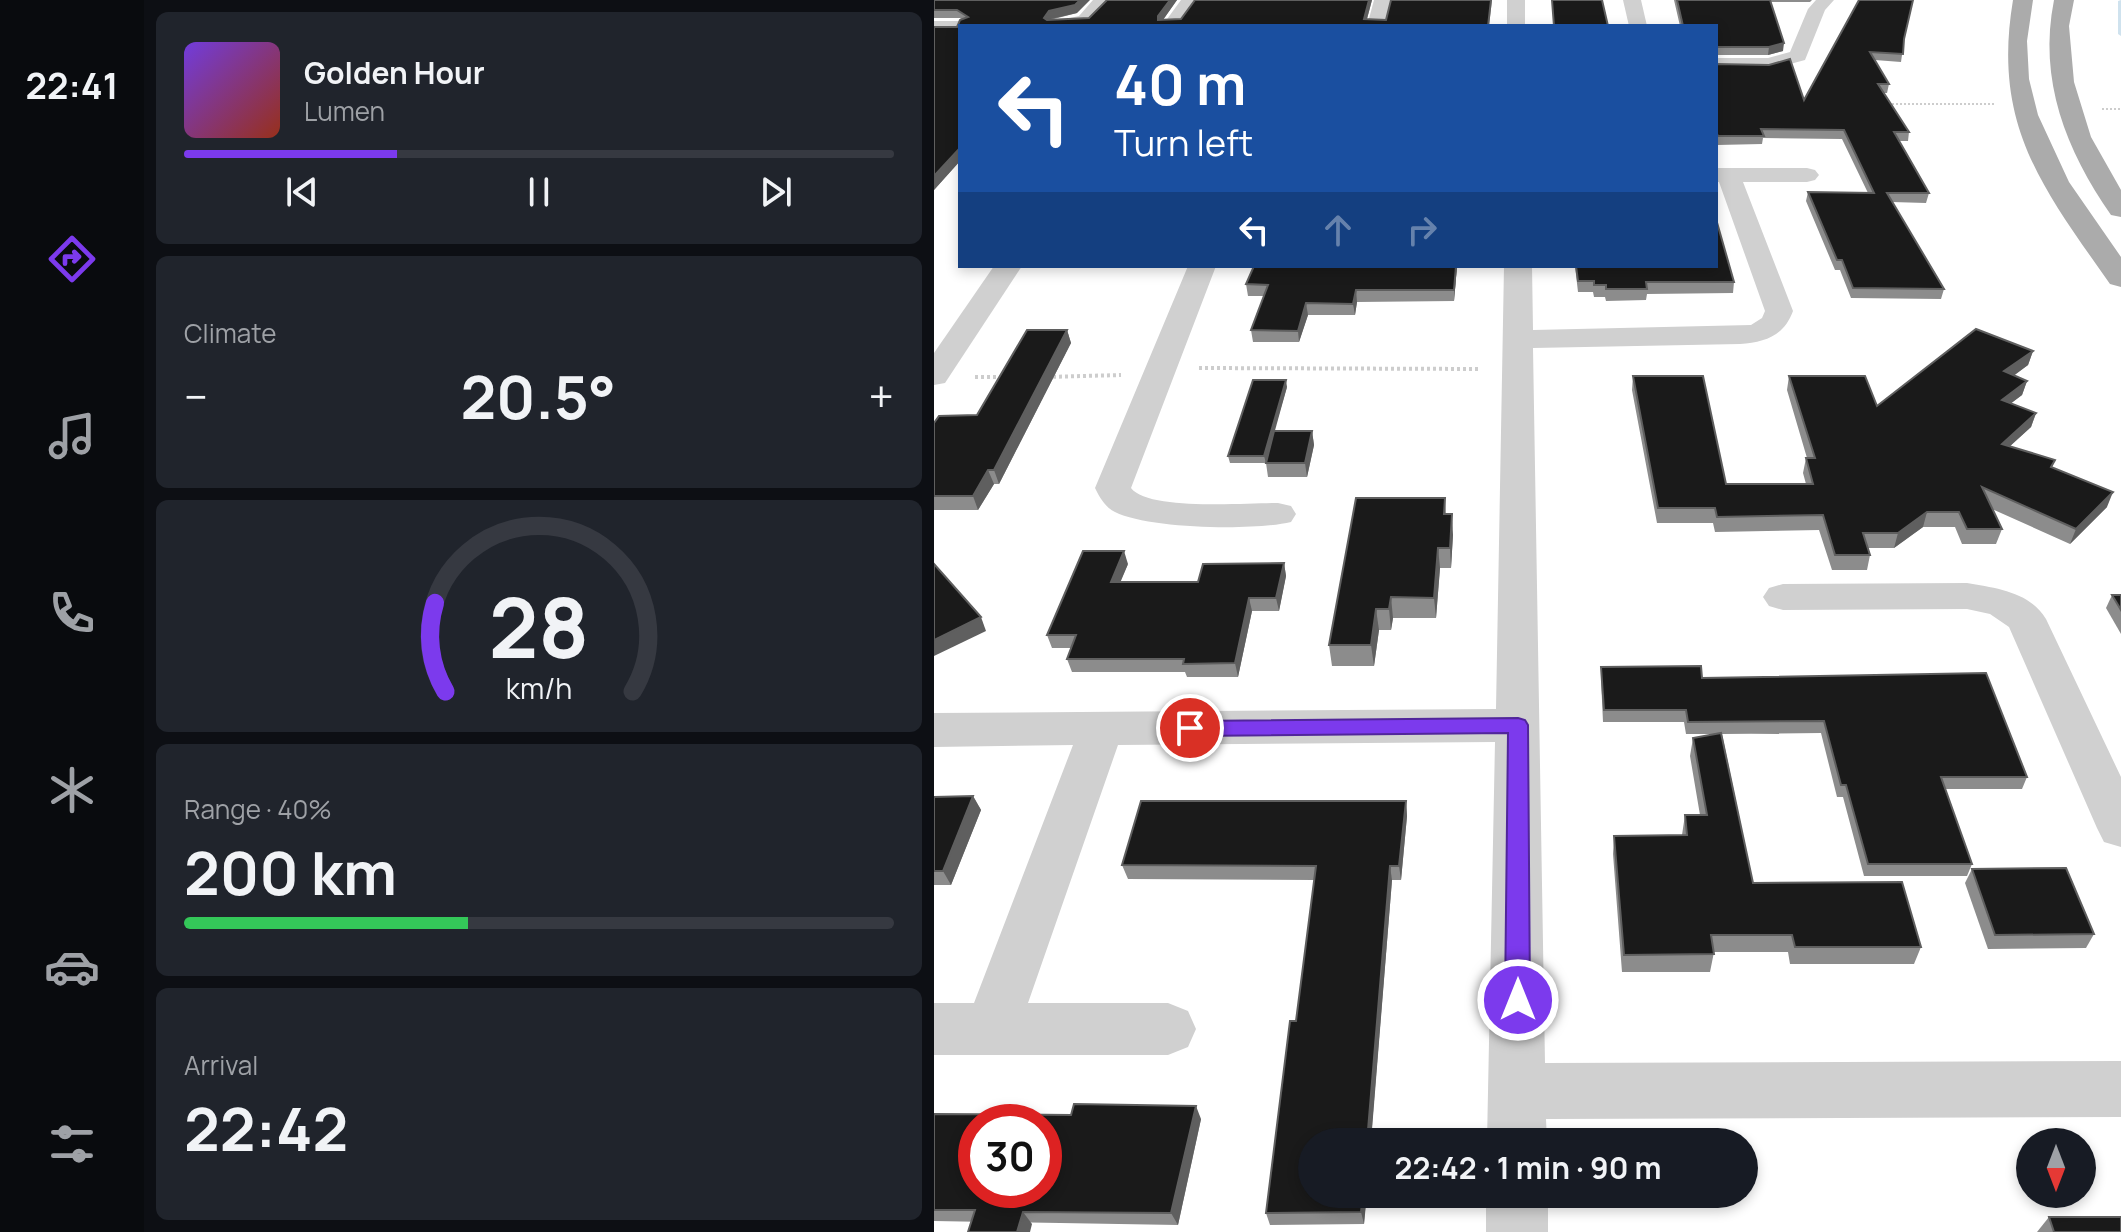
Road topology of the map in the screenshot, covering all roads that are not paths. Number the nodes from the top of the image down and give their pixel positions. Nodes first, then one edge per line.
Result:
1 (1103, 0) edge
2 (1190, 0) edge
3 (1383, 0) edge
4 (1516, 0) edge
5 (1632, 0) edge
6 (1825, 0) edge
7 (2023, 0) edge
8 (2064, 0) edge
9 (1067, 24) edge
10 (1172, 24) edge
11 (1377, 24) edge
12 (1516, 24) edge
13 (1638, 24) edge
14 (934, 27) edge
15 (958, 27) edge
16 (1718, 64) edge
17 (1722, 175) edge
18 (1807, 175) dead end
19 (2121, 209) edge
20 (1007, 268) edge
21 (1201, 268) edge
22 (1518, 268) edge
23 (2121, 278) edge
24 (1518, 354) junction
25 (934, 376) edge
26 (1278, 514) dead end
27 (1783, 597) dead end
28 (1518, 725) junction
29 (1101, 729) junction
30 (934, 730) edge
31 (2121, 828) edge
32 (992, 1028) junction
33 (934, 1029) edge
34 (1168, 1029) dead end
35 (2121, 1089) edge
36 (1517, 1117) edge
37 (1517, 1208) edge
38 (1517, 1232) edge

1 - 9 street
2 - 10 street
3 - 11 street
4 - 12 street
5 - 13 street
6 - 16 street
7 - 23 main road
8 - 19 main road
14 - 15 street
17 - 18 street
17 - 24 street
20 - 25 street
21 - 26 street
22 - 24 street
24 - 28 street
27 - 31 street
28 - 29 street
28 - 36 street
29 - 30 street
29 - 32 street
32 - 33 street
32 - 34 street
35 - 36 street
37 - 38 street

